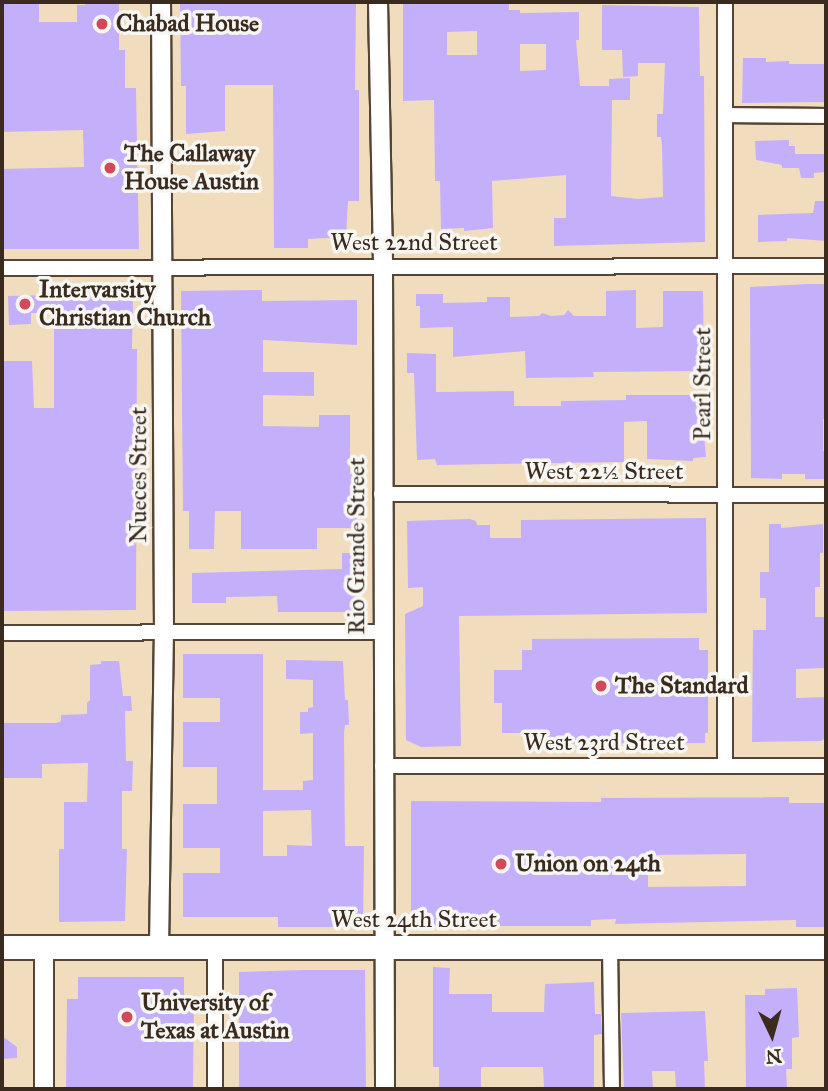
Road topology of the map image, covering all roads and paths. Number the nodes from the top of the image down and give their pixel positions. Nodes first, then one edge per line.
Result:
1 (161, 2) edge
2 (378, 2) edge
3 (725, 2) edge
4 (726, 116) junction
5 (826, 116) edge
6 (383, 265) junction
7 (826, 266) edge
8 (726, 267) junction
9 (2, 268) edge
10 (163, 268) junction
11 (381, 494) junction
12 (727, 495) junction
13 (826, 495) edge
14 (382, 632) junction
15 (2, 633) edge
16 (164, 634) junction
17 (382, 766) junction
18 (725, 766) junction
19 (826, 766) edge
20 (384, 946) junction
21 (610, 946) junction
22 (2, 947) edge
23 (44, 947) junction
24 (159, 947) junction
25 (215, 947) junction
26 (826, 947) edge
27 (44, 1089) edge
28 (215, 1089) edge
29 (384, 1089) edge
30 (612, 1089) edge

1 - 10 street, Nueces Street
2 - 6 street, Rio Grande Street
3 - 4 street, Pearl Street
4 - 5 street
4 - 8 street, Pearl Street
6 - 8 street, West 22nd Street
6 - 10 street, West 22nd Street
6 - 11 street, Rio Grande Street
7 - 8 street, West 22nd Street
8 - 12 street, Pearl Street
9 - 10 street, West 22nd Street
10 - 16 street, Nueces Street
11 - 12 street, West 22½ Street
11 - 14 street, Rio Grande Street
12 - 13 street, West 22½ Street
12 - 18 street, Pearl Street
14 - 16 street
14 - 17 street, Rio Grande Street
15 - 16 street
16 - 24 street, Nueces Street
17 - 18 street, West 23rd Street
17 - 20 street, Rio Grande Street
18 - 19 street, West 23rd Street
20 - 21 main road, West 24th Street
20 - 25 main road, West 24th Street
20 - 29 street, Rio Grande Street
21 - 26 main road, West 24th Street
21 - 30 street
22 - 23 main road, West 24th Street
23 - 24 main road, West 24th Street
23 - 27 street
24 - 25 main road, West 24th Street
25 - 28 street

